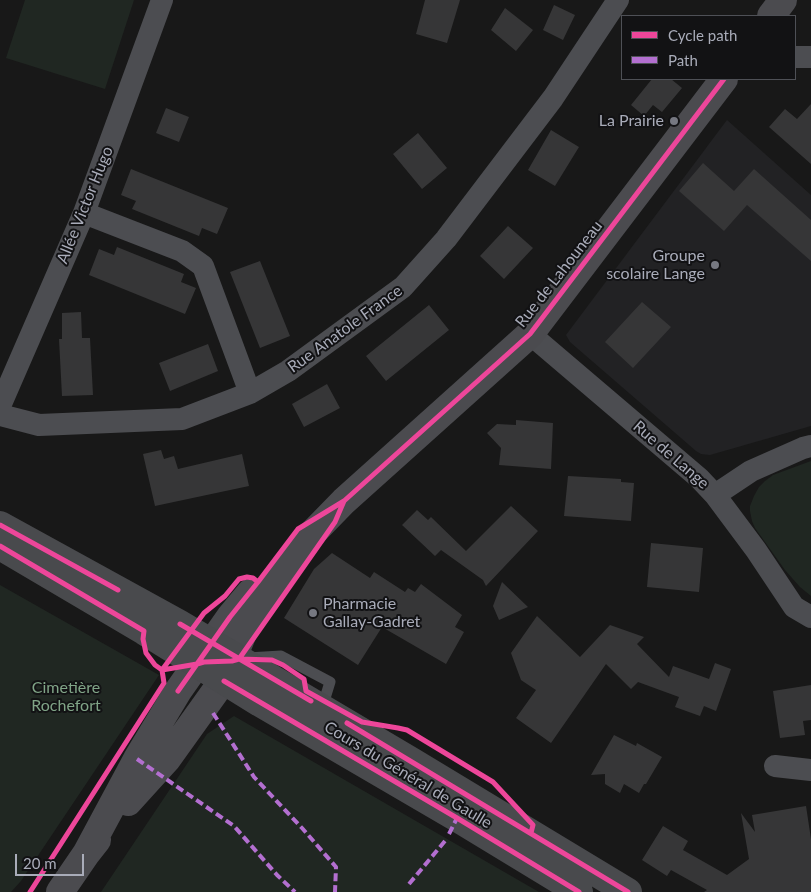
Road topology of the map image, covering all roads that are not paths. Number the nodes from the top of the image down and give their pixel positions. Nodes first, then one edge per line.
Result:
1 (162, 0) edge
2 (618, 0) edge
3 (783, 0) edge
4 (772, 15) edge
5 (796, 57) edge
6 (811, 57) edge
7 (723, 80) edge
8 (84, 213) junction
9 (530, 334) junction
10 (250, 393) junction
11 (0, 406) edge
12 (0, 415) edge
13 (811, 446) edge
14 (715, 495) junction
15 (0, 525) edge
16 (0, 546) edge
17 (811, 617) edge
18 (218, 662) junction
19 (184, 695) junction
20 (775, 766) dead end
21 (811, 770) edge
22 (128, 802) junction
23 (86, 854) junction
24 (60, 892) edge
25 (579, 892) edge
26 (628, 892) edge

1 - 8 street, Allée Victor Hugo
2 - 10 street, Rue Anatole France
3 - 4 street
5 - 6 street
7 - 9 street, Rue de Lahouneau
8 - 10 street
8 - 11 street, Allée Victor Hugo
9 - 14 street, Rue de Lange
9 - 18 street, Rue de Lahouneau
10 - 12 street, Rue Anatole France
13 - 14 street
14 - 17 street, Rue de Lange
15 - 18 main road, Cours du Général de Gaulle
16 - 18 main road, Cours du Général de Gaulle
18 - 19 street
18 - 22 street
18 - 25 main road, Cours du Général de Gaulle
18 - 26 main road, Cours du Général de Gaulle
19 - 22 street
19 - 23 street
20 - 21 street
22 - 23 street
23 - 24 street

